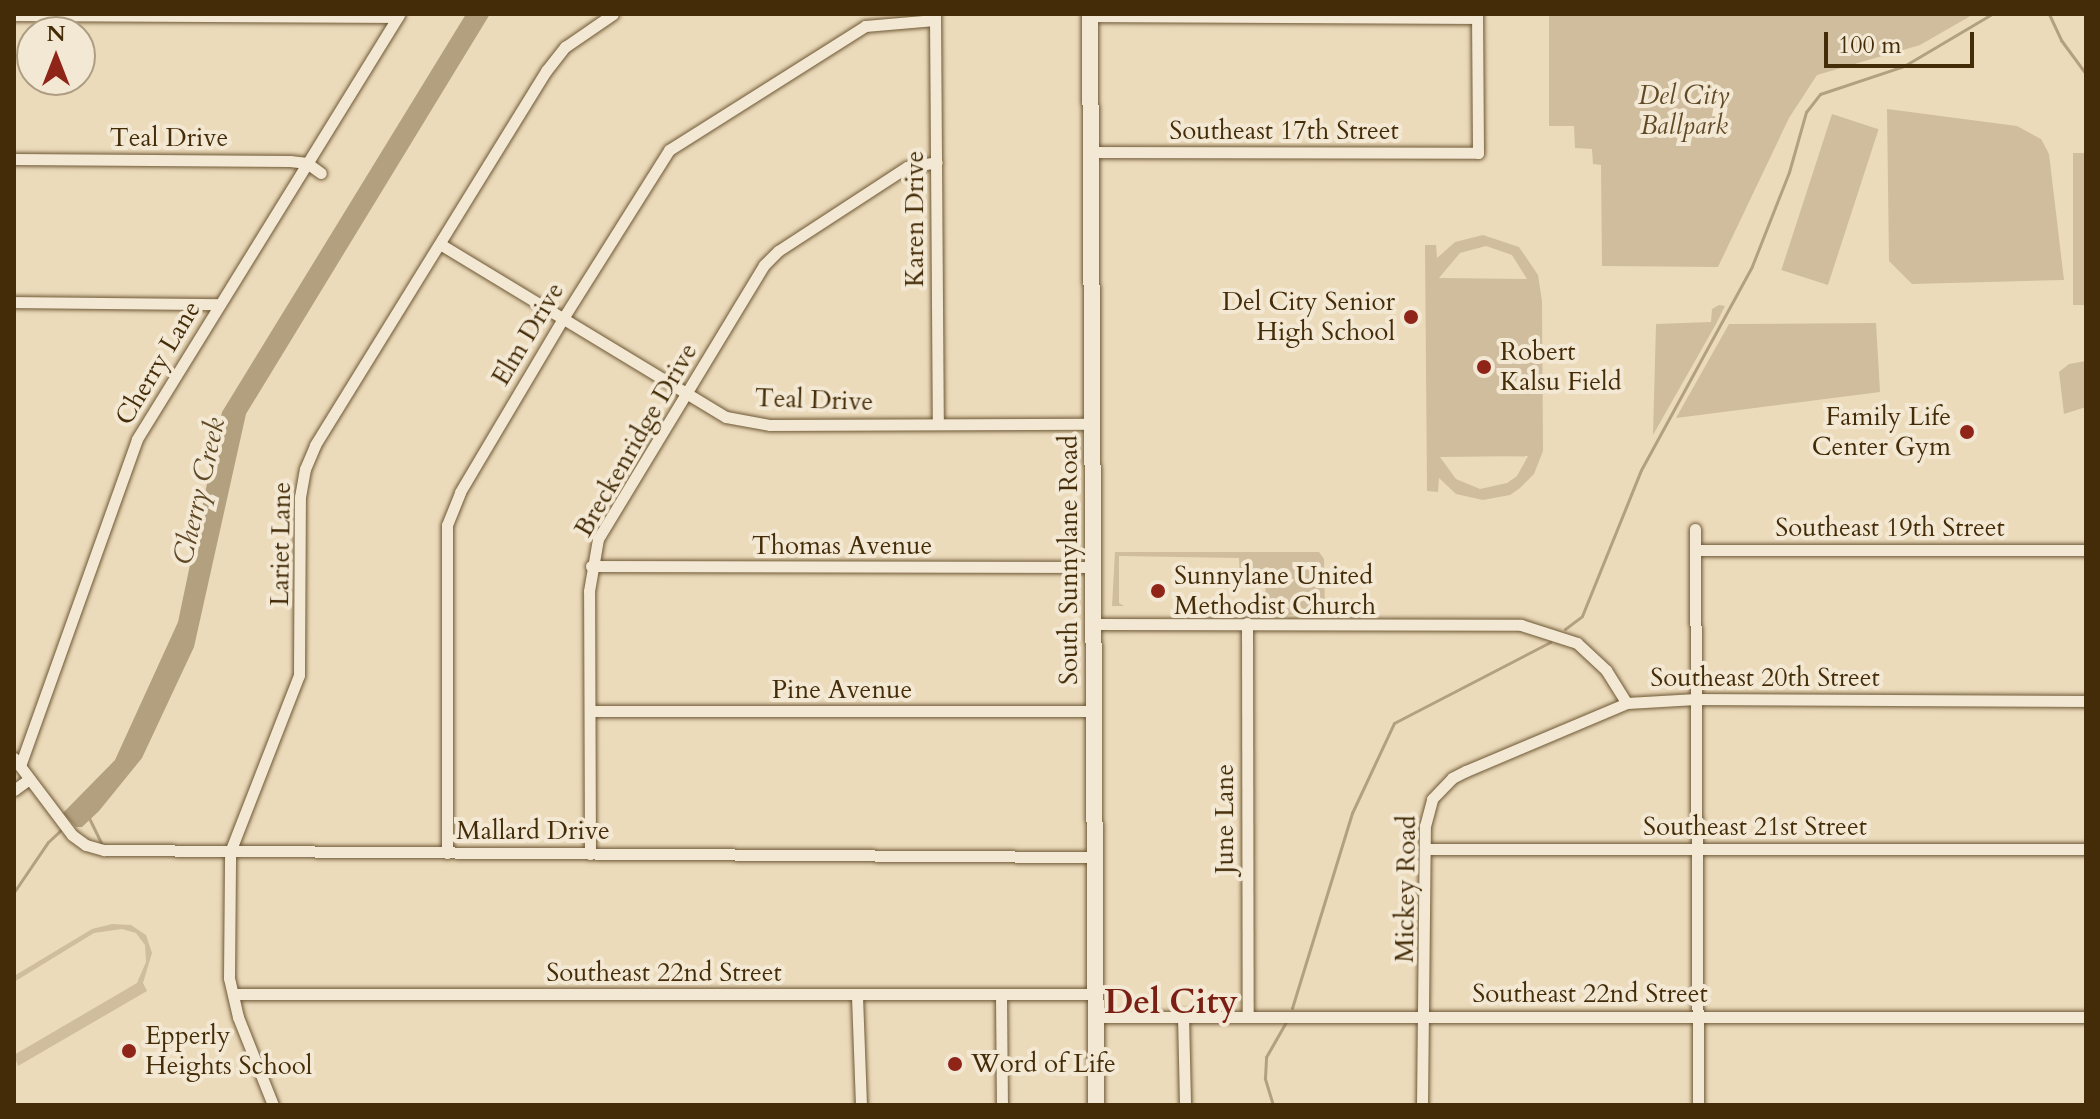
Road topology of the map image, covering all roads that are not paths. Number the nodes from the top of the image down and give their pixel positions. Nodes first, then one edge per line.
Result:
1 (613, 14) edge
2 (14, 15) edge
3 (398, 15) edge
4 (1090, 15) edge
5 (1477, 16) edge
6 (935, 17) edge
7 (1090, 152) junction
8 (14, 159) edge
9 (937, 162) junction
10 (307, 163) junction
11 (321, 173) dead end
12 (440, 244) junction
13 (14, 302) edge
14 (219, 304) junction
15 (562, 320) junction
16 (687, 396) junction
17 (938, 424) junction
18 (1092, 424) junction
19 (1695, 529) dead end
20 (1695, 550) junction
21 (2086, 550) edge
22 (591, 566) junction
23 (1092, 567) junction
24 (1247, 623) junction
25 (1093, 624) junction
26 (1696, 699) junction
27 (2086, 701) edge
28 (1627, 703) junction
29 (590, 711) junction
30 (1094, 711) junction
31 (17, 762) edge
32 (29, 779) junction
33 (14, 790) edge
34 (1425, 849) junction
35 (2086, 849) edge
36 (1697, 850) junction
37 (230, 852) junction
38 (447, 853) junction
39 (590, 854) junction
40 (1094, 857) junction
41 (233, 994) junction
42 (1001, 994) junction
43 (1094, 994) junction
44 (857, 996) junction
45 (1183, 1015) junction
46 (1248, 1015) junction
47 (1424, 1015) junction
48 (1094, 1017) junction
49 (1697, 1017) junction
50 (2086, 1017) edge
51 (273, 1105) edge
52 (861, 1105) edge
53 (1002, 1105) edge
54 (1096, 1105) edge
55 (1185, 1105) edge
56 (1422, 1105) edge
57 (1698, 1105) edge

1 - 12 street, Lariet Lane
2 - 3 street
3 - 10 street, Cherry Lane
4 - 5 street
4 - 7 main road, South Sunnylane Road
5 - 7 street, Southeast 17th Street
6 - 9 street, Karen Drive
6 - 15 street, Elm Drive
7 - 18 main road, South Sunnylane Road
8 - 10 street, Teal Drive
9 - 16 street, Breckenridge Drive
9 - 17 street, Karen Drive
10 - 11 street
10 - 14 street, Cherry Lane
12 - 15 street, Teal Drive
12 - 37 street, Lariet Lane
13 - 14 street
14 - 31 street, Cherry Lane
15 - 16 street, Teal Drive
15 - 38 street, Elm Drive
16 - 17 street, Teal Drive
16 - 22 street, Breckenridge Drive
17 - 18 street, Teal Drive
18 - 23 main road, South Sunnylane Road
19 - 20 street
20 - 21 street, Southeast 19th Street
20 - 26 street
22 - 23 street, Thomas Avenue
22 - 29 street, Breckenridge Drive
23 - 25 main road, South Sunnylane Road
24 - 25 street, Southeast 20th Street
24 - 28 street, Southeast 20th Street
24 - 46 street, June Lane
25 - 30 main road, South Sunnylane Road
26 - 27 street, Southeast 20th Street
26 - 28 street, Southeast 20th Street
26 - 36 street
28 - 34 street, Mickey Road
29 - 30 street, Pine Avenue
29 - 39 street, Breckenridge Drive
30 - 40 main road, South Sunnylane Road
31 - 32 street, Mallard Drive
32 - 33 street
32 - 37 street, Mallard Drive
34 - 36 street, Southeast 21st Street
34 - 47 street, Mickey Road
35 - 36 street, Southeast 21st Street
36 - 49 street
37 - 38 street, Mallard Drive
37 - 41 street, Lariet Lane
38 - 39 street, Mallard Drive
39 - 40 street, Mallard Drive
40 - 43 main road, South Sunnylane Road
41 - 44 street, Southeast 22nd Street
41 - 51 street, Lariet Lane
42 - 43 street, Southeast 22nd Street
42 - 44 street, Southeast 22nd Street
42 - 53 street
43 - 48 main road, South Sunnylane Road
44 - 52 street
45 - 46 street, Southeast 22nd Street
45 - 48 street, Southeast 22nd Street
45 - 55 street
46 - 47 street, Southeast 22nd Street
47 - 49 street, Southeast 22nd Street
47 - 56 street, Mickey Road
48 - 54 main road, South Sunnylane Road
49 - 50 street, Southeast 22nd Street
49 - 57 street

